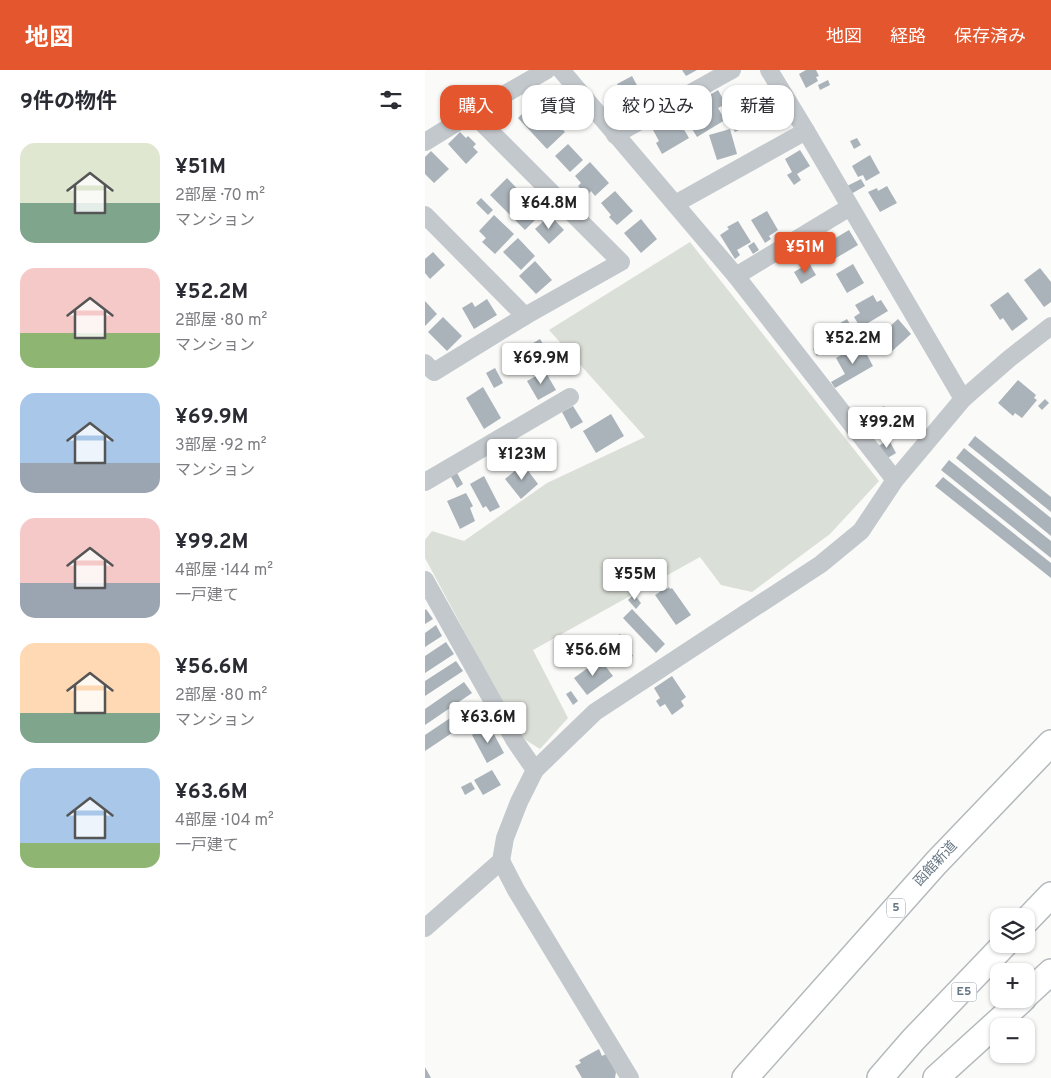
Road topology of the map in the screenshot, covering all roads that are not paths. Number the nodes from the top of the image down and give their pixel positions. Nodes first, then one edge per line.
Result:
1 (547, 70) edge
2 (561, 70) edge
3 (732, 70) edge
4 (769, 70) edge
5 (512, 90) edge
6 (444, 130) edge
7 (489, 130) edge
8 (806, 131) junction
9 (615, 135) junction
10 (425, 142) edge
11 (675, 204) junction
12 (850, 207) junction
13 (425, 215) edge
14 (736, 276) junction
15 (525, 316) junction
16 (1051, 326) edge
17 (425, 363) edge
18 (570, 397) dead end
19 (963, 399) junction
20 (895, 480) junction
21 (425, 482) edge
22 (425, 580) edge
23 (1051, 743) edge
24 (535, 770) junction
25 (501, 861) junction
26 (1051, 895) edge
27 (1051, 908) edge
28 (1035, 912) edge
29 (1035, 923) edge
30 (425, 928) edge
31 (996, 953) edge
32 (1005, 953) edge
33 (1051, 972) edge
34 (1035, 987) edge
35 (1013, 1008) edge
36 (913, 1040) junction
37 (630, 1078) edge
38 (746, 1078) edge
39 (880, 1078) edge
40 (936, 1078) edge

1 - 5 street
2 - 9 street
3 - 9 street
4 - 8 street
6 - 10 street
7 - 15 street
8 - 11 street
8 - 12 street
9 - 11 street
11 - 14 street
12 - 14 street
12 - 19 street
13 - 15 street
14 - 20 street
15 - 17 street
16 - 19 street
18 - 21 street
19 - 20 street
20 - 24 street
22 - 24 street
23 - 38 highway, 函館新道 / 5
24 - 25 street
25 - 30 street
25 - 37 street
26 - 28 highway
27 - 29 highway
31 - 36 highway, E5
32 - 36 highway, E5
33 - 34 highway
35 - 40 highway
36 - 39 highway, E5

